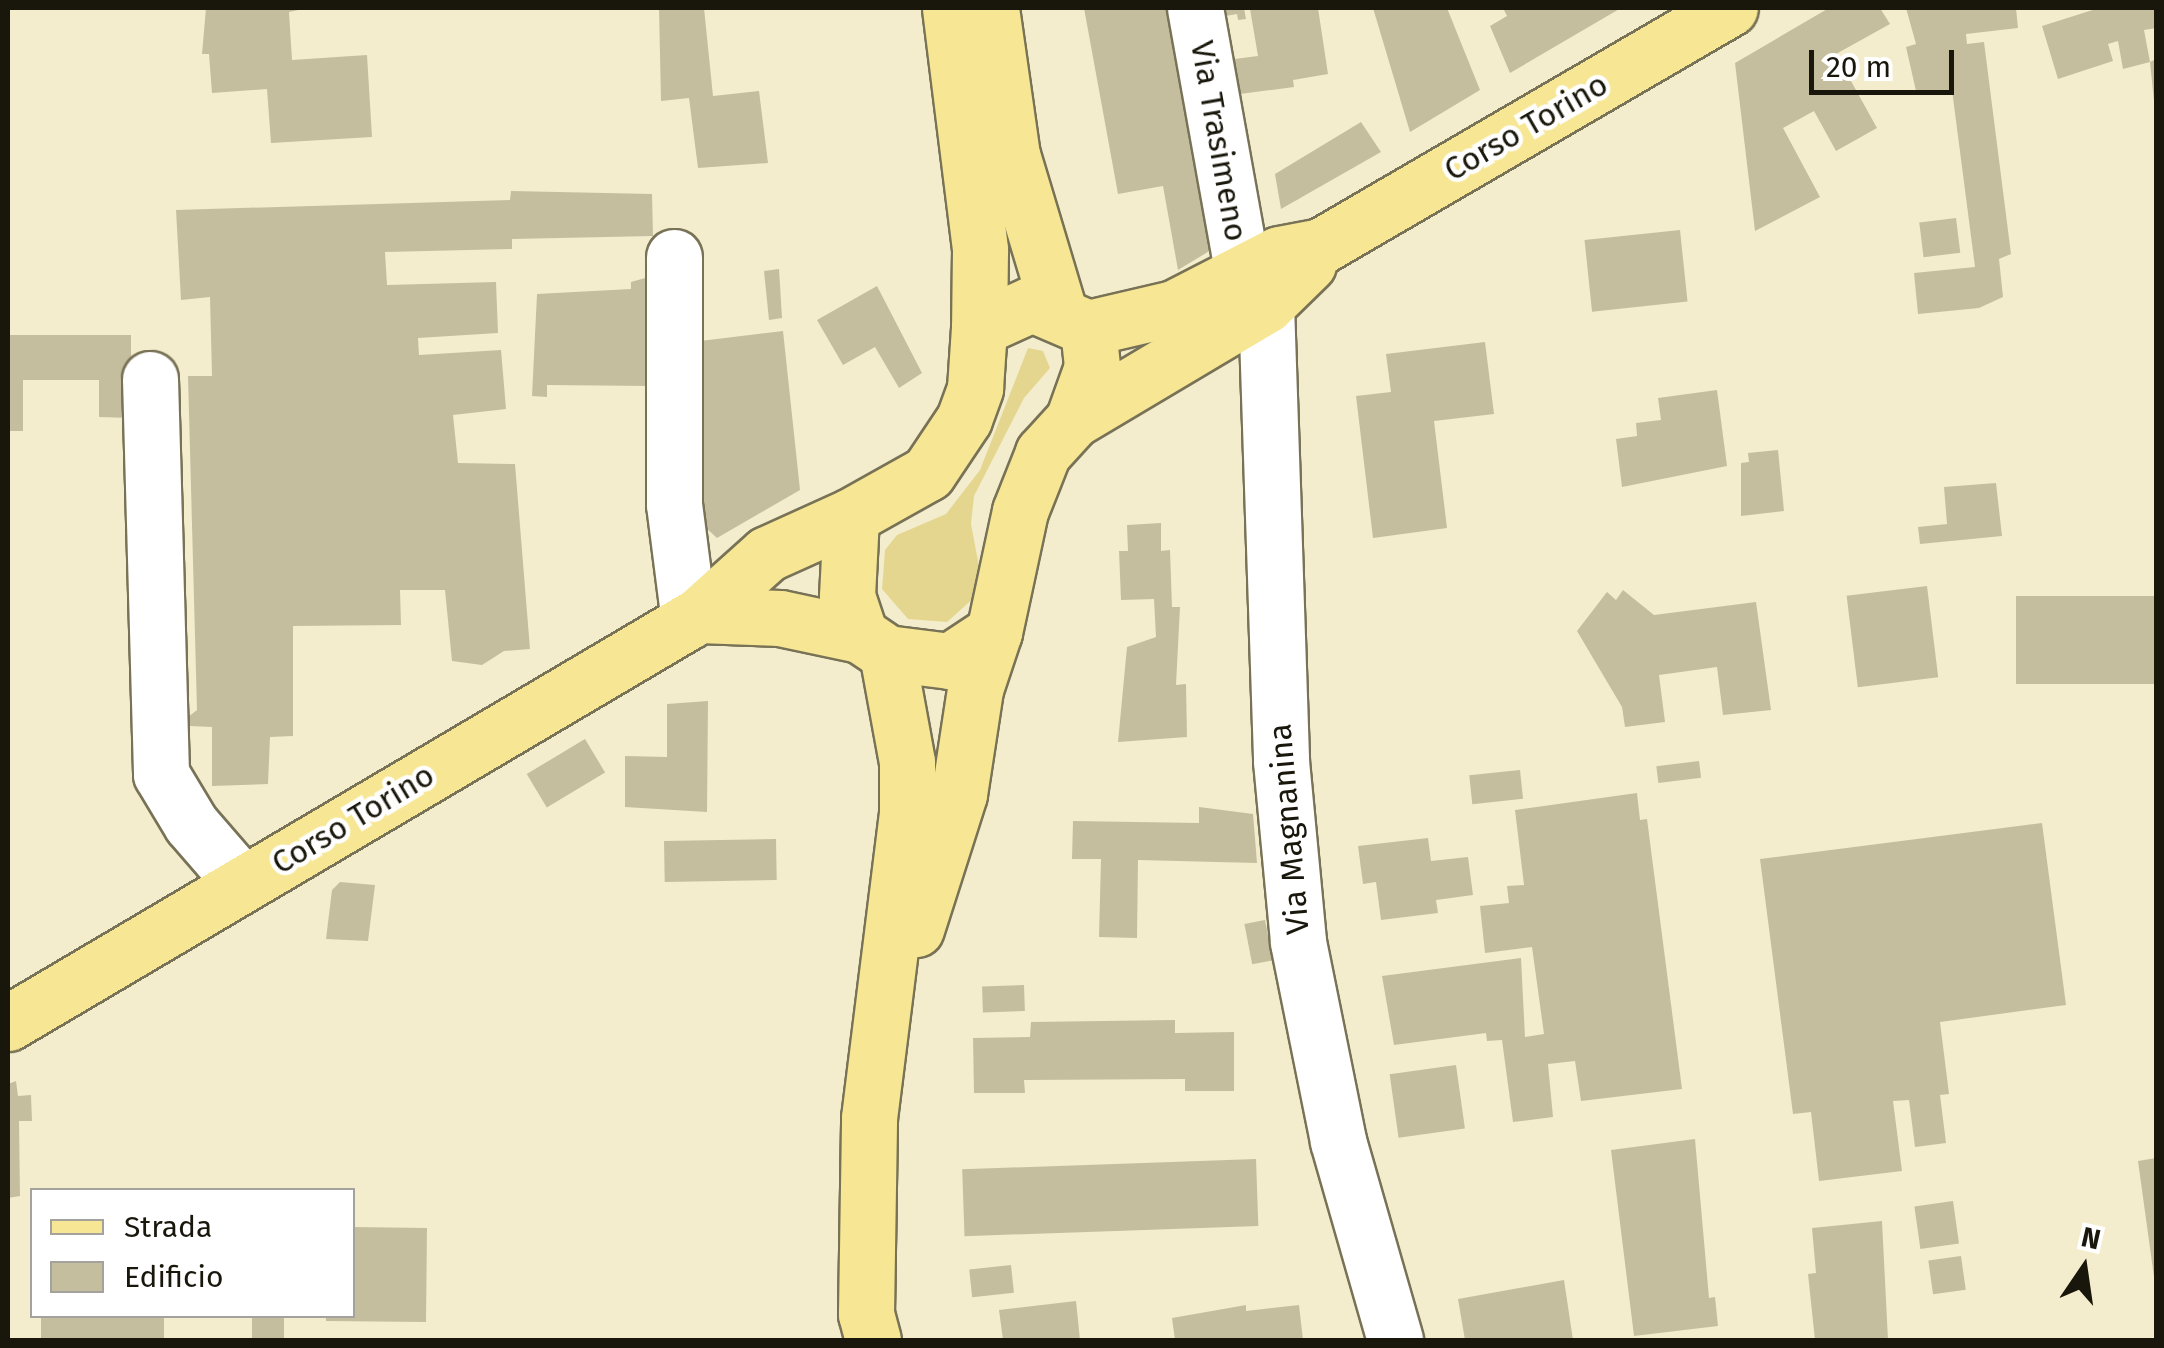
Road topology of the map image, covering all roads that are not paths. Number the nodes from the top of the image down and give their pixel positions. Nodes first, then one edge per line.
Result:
1 (950, 8) edge
2 (991, 8) edge
3 (1195, 8) edge
4 (1730, 8) edge
5 (674, 258) dead end
6 (1254, 290) junction
7 (1073, 320) junction
8 (979, 328) junction
9 (150, 379) dead end
10 (1074, 420) junction
11 (851, 516) junction
12 (694, 618) junction
13 (994, 632) junction
14 (874, 644) junction
15 (243, 884) junction
16 (8, 1023) edge
17 (880, 1031) junction
18 (873, 1340) edge
19 (1394, 1340) edge

1 - 8 main road, Corso Torino
2 - 7 main road
3 - 6 street, Via Trasimeno
4 - 6 main road, Corso Torino
5 - 12 street
6 - 7 main road, Corso Torino
6 - 10 main road, Corso Torino
6 - 19 street, Via Magnanina
7 - 8 main road, Corso Torino
7 - 10 main road
8 - 11 main road, Corso Torino
9 - 15 street
10 - 13 main road
11 - 12 main road, Corso Torino
11 - 14 main road
12 - 14 main road
12 - 15 main road, Corso Torino
13 - 14 main road
13 - 17 main road
14 - 17 main road
15 - 16 main road, Corso Torino
17 - 18 main road

